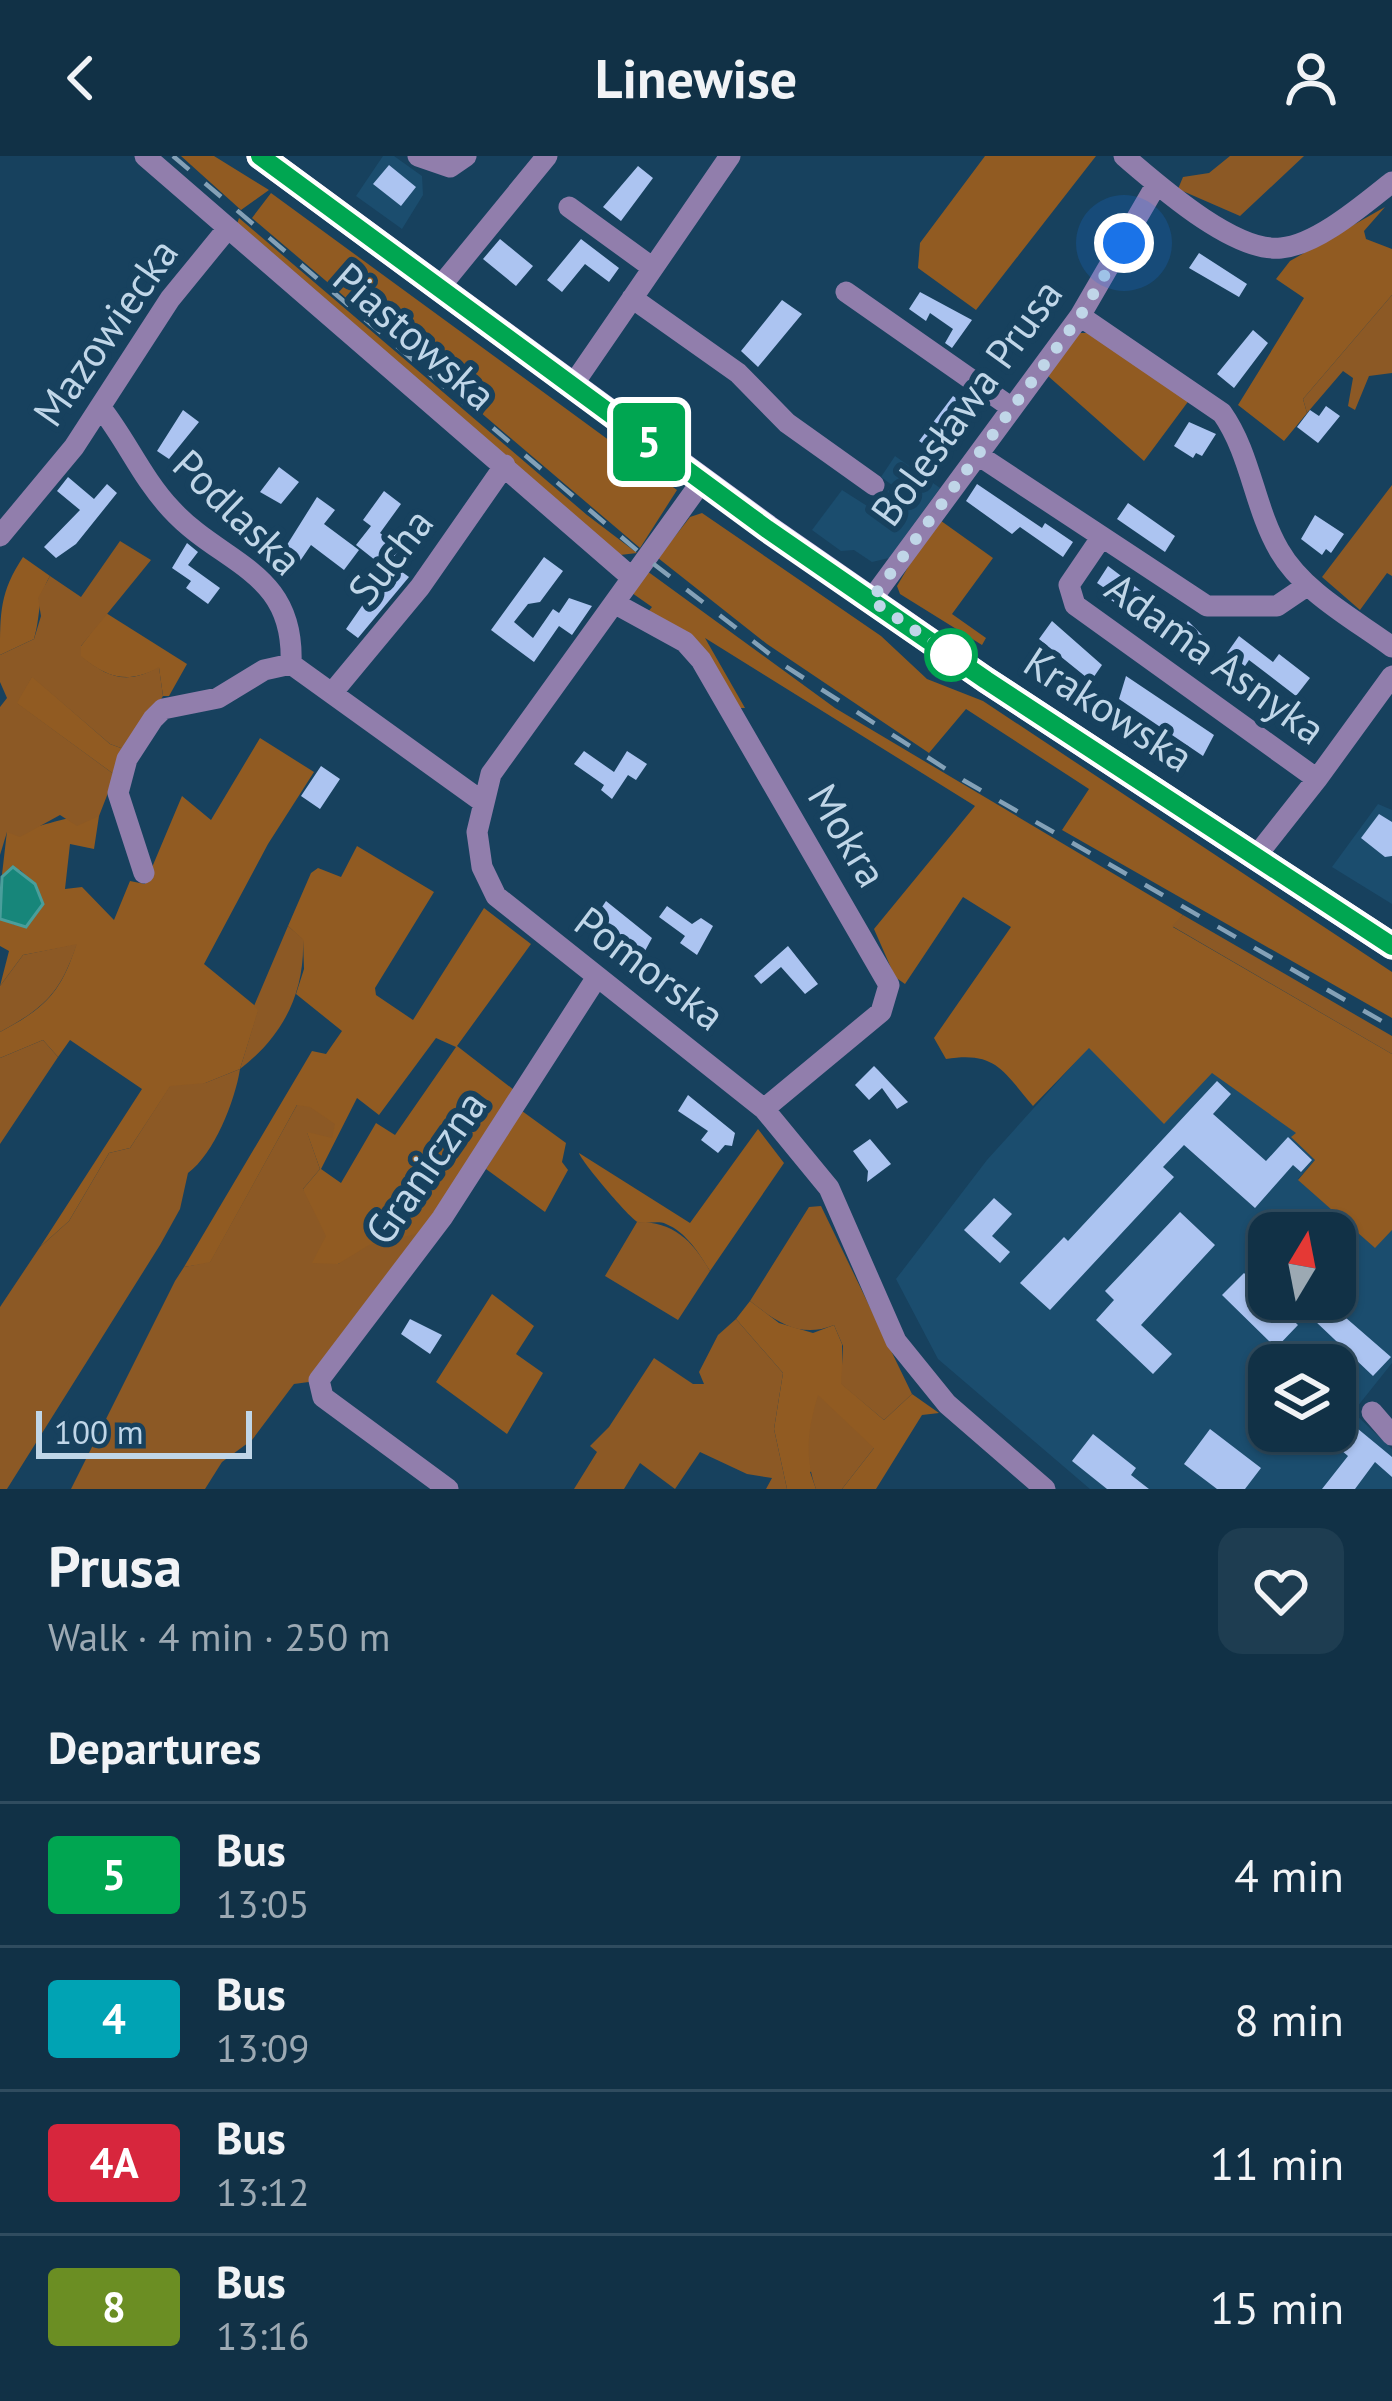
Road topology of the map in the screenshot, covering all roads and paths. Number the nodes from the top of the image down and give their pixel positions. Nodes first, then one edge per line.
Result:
1 (145, 156) edge
2 (260, 156) edge
3 (418, 156) edge
4 (466, 156) edge
5 (547, 156) edge
6 (730, 156) edge
7 (1124, 156) edge
8 (1392, 182) edge
9 (1156, 185) junction
10 (569, 207) dead end
11 (228, 228) junction
12 (653, 268) junction
13 (439, 288) junction
14 (846, 292) dead end
15 (632, 298) junction
16 (1080, 316) junction
17 (572, 386) junction
18 (101, 408) junction
19 (1012, 408) junction
20 (978, 455) junction
21 (506, 465) junction
22 (703, 481) junction
23 (874, 485) dead end
24 (0, 536) edge
25 (1101, 538) junction
26 (631, 577) junction
27 (1308, 584) junction
28 (871, 600) junction
29 (614, 603) junction
30 (1392, 647) edge
31 (291, 664) junction
32 (1392, 676) edge
33 (332, 692) junction
34 (1317, 779) junction
35 (481, 800) junction
36 (1257, 855) junction
37 (145, 873) dead end
38 (1392, 946) edge
39 (597, 977) junction
40 (764, 1109) junction
41 (1372, 1412) dead end
42 (1392, 1435) edge
43 (448, 1489) edge
44 (1046, 1489) edge

1 - 11 street, Piastowska
2 - 13 main road, Krakowska
3 - 4 street
5 - 13 street
6 - 12 street
7 - 9 street
8 - 9 street
9 - 16 street, Bolesława Prusa
10 - 12 street
11 - 18 street, Mazowiecka
11 - 21 street, Piastowska
12 - 15 street
13 - 17 main road, Krakowska
14 - 19 street
15 - 17 street
15 - 23 street
16 - 19 street, Bolesława Prusa
16 - 27 street
17 - 22 main road, Krakowska
18 - 24 street, Mazowiecka
18 - 31 street, Podlaska
19 - 20 street, Bolesława Prusa
20 - 25 street
20 - 28 street, Bolesława Prusa
21 - 26 street, Piastowska
21 - 33 street, Sucha
22 - 26 street
22 - 28 main road, Krakowska
25 - 27 street
25 - 34 street, Adama Asnyka
26 - 29 street
27 - 30 street
28 - 36 main road, Krakowska
29 - 35 street
29 - 40 street, Mokra
31 - 33 street
31 - 37 street
32 - 34 street, Adama Asnyka
33 - 35 street
34 - 36 street, Adama Asnyka
35 - 39 street, Pomorska
36 - 38 main road, Krakowska
39 - 40 street, Pomorska
39 - 43 street, Graniczna
40 - 44 street, Pomorska
41 - 42 street

